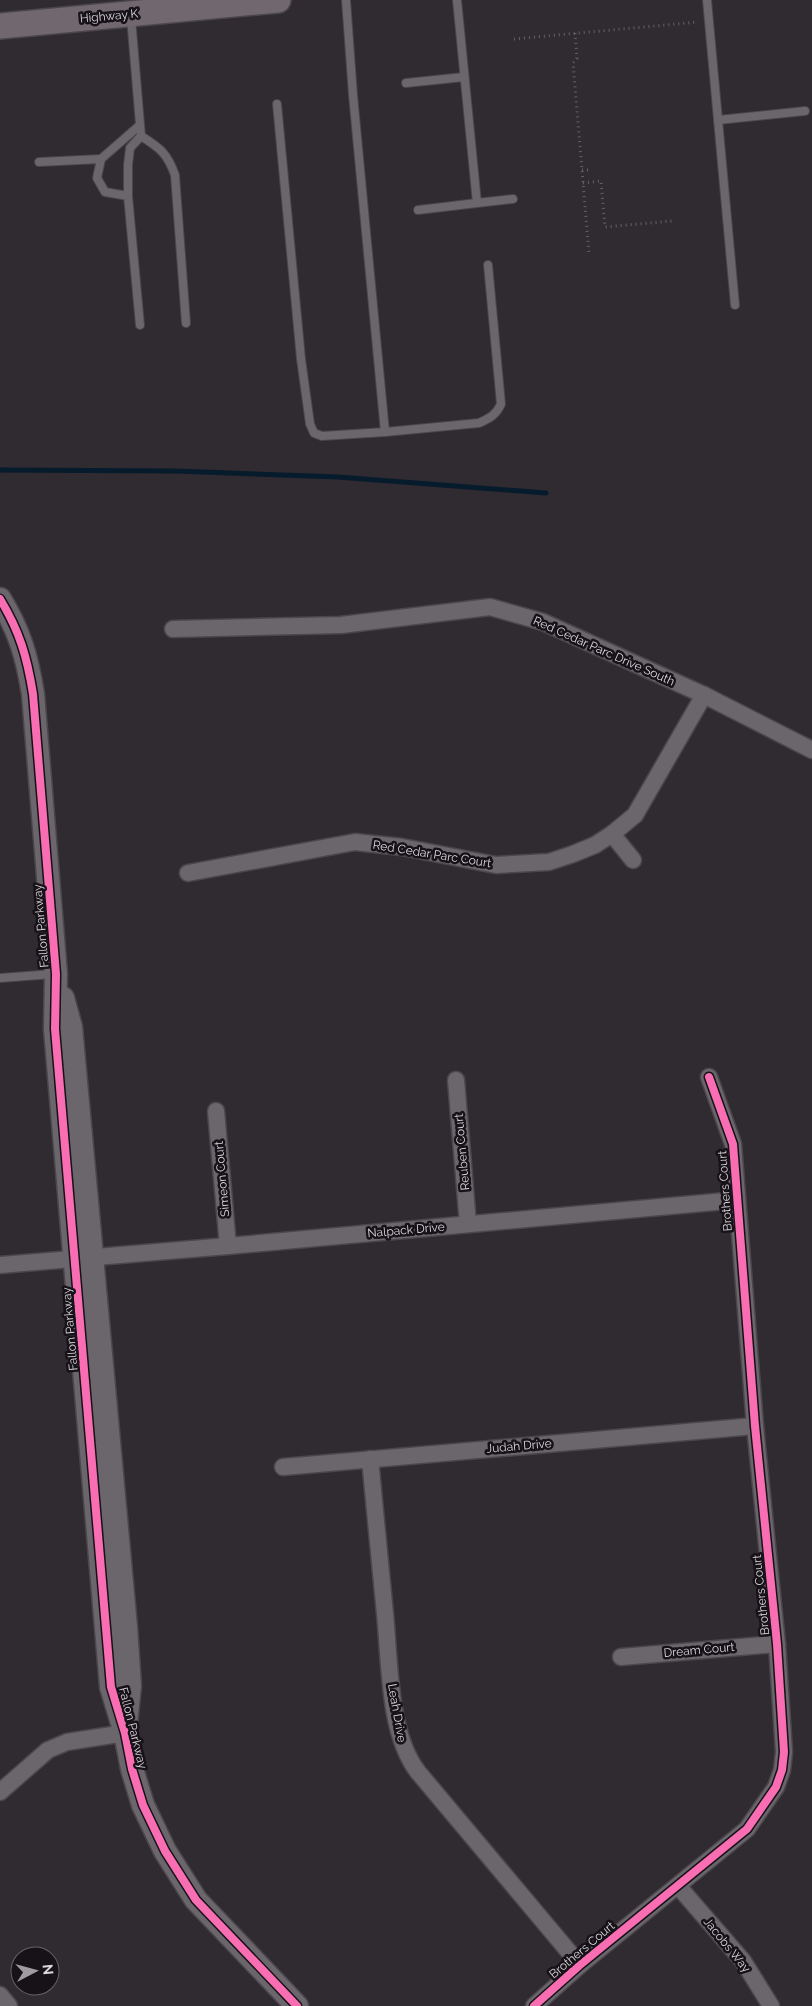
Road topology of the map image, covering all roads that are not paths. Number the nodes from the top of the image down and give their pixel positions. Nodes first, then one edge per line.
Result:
1 (278, 0) edge
2 (346, 0) edge
3 (457, 0) edge
4 (707, 0) edge
5 (131, 14) junction
6 (0, 26) edge
7 (464, 77) junction
8 (406, 83) dead end
9 (277, 104) dead end
10 (805, 111) dead end
11 (718, 120) junction
12 (140, 125) junction
13 (140, 136) junction
14 (101, 159) junction
15 (39, 162) dead end
16 (128, 196) junction
17 (513, 199) dead end
18 (477, 203) junction
19 (418, 210) dead end
20 (488, 265) dead end
21 (735, 305) dead end
22 (186, 323) dead end
23 (140, 324) dead end
24 (385, 432) junction
25 (0, 599) edge
26 (173, 629) dead end
27 (704, 695) junction
28 (812, 750) edge
29 (612, 834) junction
30 (632, 860) dead end
31 (188, 873) dead end
32 (56, 974) junction
33 (0, 978) edge
34 (709, 1076) dead end
35 (456, 1080) dead end
36 (216, 1111) dead end
37 (737, 1200) junction
38 (468, 1224) junction
39 (228, 1246) junction
40 (83, 1258) junction
41 (0, 1265) edge
42 (755, 1426) junction
43 (370, 1459) junction
44 (283, 1467) dead end
45 (778, 1644) junction
46 (621, 1657) dead end
47 (125, 1733) junction
48 (0, 1792) edge
49 (678, 1886) junction
50 (580, 1965) junction
51 (0, 1995) edge
52 (9, 2006) edge
53 (297, 2006) edge
54 (534, 2006) edge
55 (771, 2006) edge

1 - 5 main road, Highway K
2 - 24 lane
3 - 7 lane
4 - 11 lane
5 - 6 main road, Highway K
5 - 12 lane
7 - 8 lane
7 - 18 lane
9 - 24 lane
10 - 11 lane
11 - 21 lane
12 - 13 lane
12 - 14 lane
13 - 16 lane
13 - 22 lane
14 - 15 lane
14 - 16 lane
16 - 23 lane
17 - 18 lane
18 - 19 lane
20 - 24 lane
25 - 32 street, Fallon Parkway
26 - 27 street, Red Cedar Parc Drive South
27 - 28 street, Red Cedar Parc Drive South
27 - 29 street, Red Cedar Parc Court
29 - 30 street
29 - 31 street, Red Cedar Parc Court
32 - 33 lane
32 - 40 street, Fallon Parkway
34 - 37 street, Brothers Court
35 - 38 street, Reuben Court
36 - 39 street, Simeon Court
37 - 38 street, Nalpack Drive
37 - 42 street, Brothers Court
38 - 39 street, Nalpack Drive
39 - 40 street, Nalpack Drive
40 - 41 street, Nalpack Drive
40 - 47 street, Fallon Parkway
42 - 43 street, Judah Drive
42 - 45 street, Brothers Court
43 - 44 street, Judah Drive
43 - 50 street, Leah Drive
45 - 46 street, Dream Court
45 - 49 street, Brothers Court
47 - 48 street
47 - 53 street, Fallon Parkway
49 - 50 street, Brothers Court
49 - 55 street, Jacobs Way
50 - 54 street, Brothers Court
51 - 52 street

